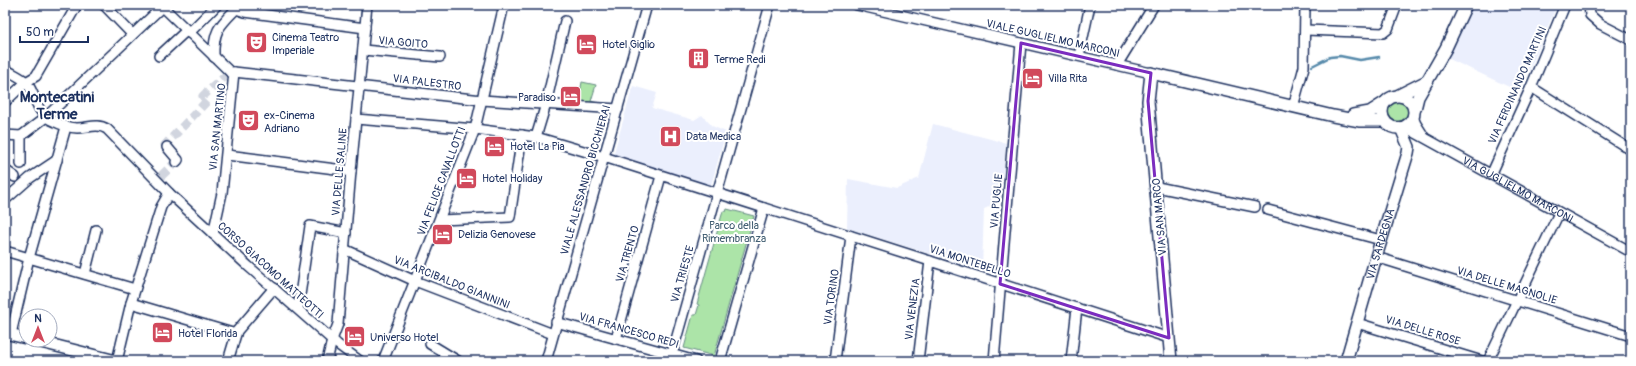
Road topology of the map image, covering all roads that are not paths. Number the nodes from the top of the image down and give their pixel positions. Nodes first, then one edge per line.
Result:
1 (77, 5) edge
2 (104, 5) edge
3 (217, 5) edge
4 (367, 5) edge
5 (504, 5) edge
6 (647, 5) edge
7 (770, 5) edge
8 (857, 5) edge
9 (1090, 5) edge
10 (1154, 5) edge
11 (1305, 5) edge
12 (1397, 5) edge
13 (1466, 5) edge
14 (1565, 5) edge
15 (1589, 5) edge
16 (163, 6) edge
17 (234, 7) edge
18 (565, 21) dead end
19 (365, 28) junction
20 (1306, 30) junction
21 (188, 32) junction
22 (132, 34) junction
23 (1631, 40) edge
24 (1021, 43) junction
25 (363, 50) junction
26 (159, 56) dead end
27 (1079, 56) junction
28 (214, 57) junction
29 (440, 57) dead end
30 (1117, 65) junction
31 (5, 69) edge
32 (234, 72) junction
33 (1151, 73) junction
34 (1427, 80) junction
35 (26, 82) junction
36 (360, 86) junction
37 (1531, 87) junction
38 (1399, 95) junction
39 (482, 100) junction
40 (5, 102) edge
41 (1384, 103) junction
42 (546, 104) junction
43 (1293, 107) junction
44 (618, 109) junction
45 (1414, 113) junction
46 (1332, 116) junction
47 (46, 117) junction
48 (356, 119) junction
49 (1384, 121) junction
50 (66, 127) junction
51 (1403, 127) junction
52 (475, 129) junction
53 (522, 135) junction
54 (5, 136) edge
55 (21, 136) junction
56 (1424, 136) junction
57 (536, 137) junction
58 (167, 147) dead end
59 (1631, 150) edge
60 (227, 155) junction
61 (604, 157) junction
62 (176, 162) dead end
63 (59, 163) junction
64 (21, 164) dead end
65 (5, 170) edge
66 (351, 171) junction
67 (1491, 175) junction
68 (661, 176) junction
69 (15, 177) dead end
70 (1157, 187) junction
71 (169, 193) junction
72 (718, 194) junction
73 (5, 200) edge
74 (764, 208) junction
75 (1255, 208) dead end
76 (1268, 210) dead end
77 (1559, 213) junction
78 (440, 220) junction
79 (96, 230) dead end
80 (346, 233) junction
81 (213, 234) junction
82 (851, 236) junction
83 (1381, 240) junction
84 (344, 249) junction
85 (5, 251) edge
86 (1631, 252) edge
87 (1376, 257) junction
88 (30, 258) junction
89 (930, 261) junction
90 (85, 274) junction
91 (415, 281) junction
92 (1000, 284) junction
93 (274, 288) junction
94 (136, 289) junction
95 (1517, 301) junction
96 (131, 303) junction
97 (1077, 308) junction
98 (298, 310) junction
99 (556, 322) junction
100 (1357, 323) junction
101 (8, 334) edge
102 (236, 334) junction
103 (553, 334) junction
104 (18, 336) edge
105 (1631, 336) edge
106 (1169, 338) junction
107 (616, 339) junction
108 (332, 340) junction
109 (430, 344) dead end
110 (58, 346) edge
111 (671, 358) edge
112 (116, 361) edge
113 (228, 361) edge
114 (327, 361) edge
115 (360, 361) edge
116 (383, 361) edge
117 (458, 361) edge
118 (546, 361) edge
119 (696, 361) edge
120 (720, 361) edge
121 (834, 361) edge
122 (918, 361) edge
123 (994, 361) edge
124 (1071, 361) edge
125 (1171, 361) edge
126 (1346, 361) edge
127 (1482, 361) edge
128 (1488, 361) edge

1 - 35 street
2 - 22 street
3 - 21 street
4 - 19 street, VIA DELLE SALINE
5 - 39 street, VIA FELICE CAVALLOTTI
6 - 44 street, VIALE ALESSANDRO BICCHIERAI
7 - 72 street, VIA TRIESTE
8 - 24 street, VIALE GUGLIELMO MARCONI
9 - 27 street
10 - 30 street
11 - 20 street
12 - 20 street
13 - 34 main road
14 - 37 street, VIA FERDINANDO MARTINI
15 - 23 street
16 - 21 street, VIA SAN MARTINO
16 - 22 street
17 - 19 street
17 - 28 street
18 - 42 street
19 - 25 street, VIA DELLE SALINE
20 - 43 street
21 - 26 street
21 - 28 street, VIA SAN MARTINO
22 - 47 street
24 - 27 street, VIALE GUGLIELMO MARCONI
24 - 92 street, VIA PUGLIE
25 - 29 street, VIA GOITO
25 - 36 street, VIA DELLE SALINE
27 - 30 street, VIALE GUGLIELMO MARCONI
28 - 32 street, VIA SAN MARTINO
30 - 33 street, VIALE GUGLIELMO MARCONI
31 - 35 street
32 - 36 street, VIA PALESTRO
32 - 60 street, VIA SAN MARTINO
33 - 43 main road
33 - 70 main road, VIA SAN MARCO
34 - 38 main road
34 - 45 main road
35 - 40 street
35 - 47 street
36 - 39 street, VIA PALESTRO
36 - 48 street, VIA DELLE SALINE
37 - 59 street
37 - 67 street, VIA FERDINANDO MARTINI
38 - 41 main road
38 - 45 main road, VIA GUGLIELMO MARCONI
39 - 42 street, VIA PALESTRO
39 - 52 street, VIA FELICE CAVALLOTTI
41 - 46 main road
41 - 49 main road
42 - 44 street, VIA PALESTRO
42 - 57 street
43 - 46 main road
44 - 61 street, VIALE ALESSANDRO BICCHIERAI
45 - 51 main road
45 - 56 street, VIA GUGLIELMO MARCONI
46 - 49 main road
47 - 50 street
47 - 55 street
48 - 52 street
48 - 66 street, VIA DELLE SALINE
49 - 51 main road
50 - 63 street
50 - 71 street, CORSO GIACOMO MATTEOTTI
51 - 56 street
51 - 83 main road, VIA SARDEGNA
52 - 53 street
52 - 78 street, VIA FELICE CAVALLOTTI
53 - 57 street
53 - 78 street
54 - 55 street
55 - 64 street
56 - 67 street, VIA GUGLIELMO MARCONI
57 - 61 street
58 - 62 street
60 - 66 street
60 - 81 street, VIA SAN MARTINO
61 - 68 street, VIA MONTEBELLO
61 - 99 street, VIALE ALESSANDRO BICCHIERAI
63 - 73 street
63 - 88 street
65 - 69 street
66 - 80 street, VIA DELLE SALINE
67 - 77 street, VIA GUGLIELMO MARCONI
68 - 72 street, VIA MONTEBELLO
68 - 107 street, VIA TRENTO
70 - 75 street
70 - 106 main road, VIA SAN MARCO
71 - 81 street, CORSO GIACOMO MATTEOTTI
71 - 94 street
72 - 74 street, VIA MONTEBELLO
72 - 111 street, VIA TRIESTE
74 - 82 street, VIA MONTEBELLO
74 - 120 street
76 - 83 street
77 - 86 street, VIA GUGLIELMO MARCONI
77 - 95 street
78 - 91 street, VIA FELICE CAVALLOTTI
79 - 90 street
80 - 84 street, VIA DELLE SALINE
80 - 98 street
81 - 93 street, CORSO GIACOMO MATTEOTTI
82 - 89 street, VIA MONTEBELLO
82 - 121 street, VIA TORINO
83 - 87 main road, VIA SARDEGNA
84 - 91 street, VIA ARCIBALDO GIANNINI
84 - 108 street, VIA DELLE SALINE
85 - 88 street
87 - 95 street, VIA DELLE MAGNOLIE
87 - 100 main road, VIA SARDEGNA
88 - 90 street
88 - 101 street
89 - 92 street, VIA MONTEBELLO
89 - 122 street, VIA VENEZIA
90 - 94 street
91 - 103 street, VIA ARCIBALDO GIANNINI
91 - 116 street, VIA FELICE CAVALLOTTI
92 - 97 street, VIA MONTEBELLO
92 - 123 street, VIA PUGLIE
93 - 98 street, CORSO GIACOMO MATTEOTTI
93 - 102 street
94 - 96 street
95 - 105 street, VIA DELLE MAGNOLIE
95 - 128 street
96 - 102 street
96 - 112 street
97 - 106 street, VIA MONTEBELLO
97 - 124 street
98 - 108 street, CORSO GIACOMO MATTEOTTI
99 - 103 street, VIALE ALESSANDRO BICCHIERAI
99 - 107 street, VIA FRANCESCO REDI
100 - 126 main road, VIA SARDEGNA
100 - 127 street, VIA DELLE ROSE
101 - 104 main road
102 - 113 street
103 - 118 street, VIALE ALESSANDRO BICCHIERAI
106 - 125 main road, VIA SAN MARCO
107 - 111 street, VIA FRANCESCO REDI
108 - 114 street, VIA DELLE SALINE
108 - 115 street, CORSO GIACOMO MATTEOTTI
109 - 117 street
110 - 112 main road
111 - 119 street, VIA FRANCESCO REDI

